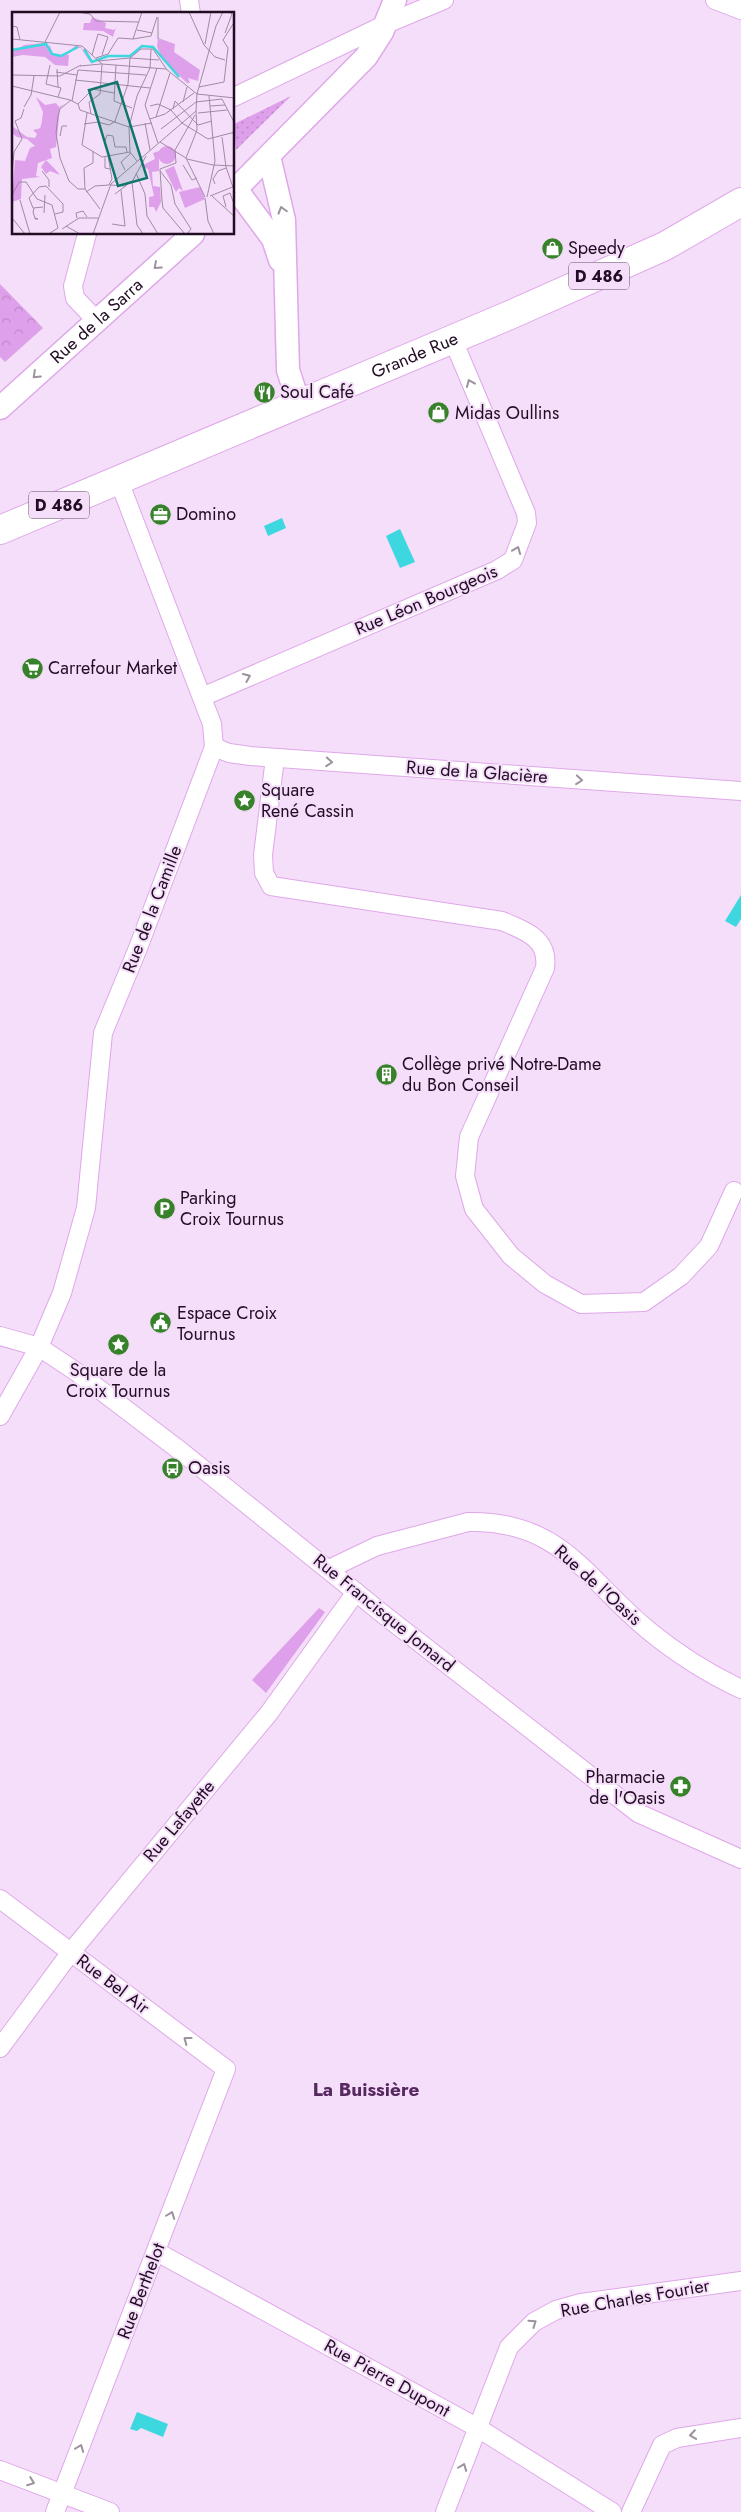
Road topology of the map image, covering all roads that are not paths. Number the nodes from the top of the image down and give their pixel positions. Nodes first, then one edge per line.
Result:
1 (395, 0) edge
2 (444, 0) edge
3 (716, 0) edge
4 (741, 10) edge
5 (386, 24) junction
6 (235, 97) edge
7 (268, 156) junction
8 (235, 190) edge
9 (741, 202) edge
10 (87, 235) edge
11 (192, 235) edge
12 (284, 276) junction
13 (96, 320) junction
14 (453, 340) junction
15 (299, 404) junction
16 (0, 408) edge
17 (119, 480) junction
18 (0, 530) edge
19 (202, 698) junction
20 (214, 747) junction
21 (278, 758) junction
22 (741, 791) edge
23 (734, 1191) dead end
24 (0, 1336) edge
25 (39, 1347) junction
26 (0, 1416) edge
27 (329, 1569) junction
28 (356, 1592) junction
29 (741, 1689) edge
30 (741, 1859) edge
31 (0, 1899) edge
32 (71, 1952) junction
33 (0, 2048) edge
34 (226, 2070) joint
35 (157, 2252) junction
36 (741, 2281) edge
37 (478, 2428) junction
38 (741, 2428) edge
39 (0, 2470) edge
40 (62, 2494) junction
41 (54, 2512) edge
42 (110, 2512) edge
43 (445, 2512) edge
44 (612, 2512) edge
45 (631, 2512) edge

1 - 5 street
2 - 5 street
3 - 4 street
5 - 6 street
5 - 7 street
7 - 8 street
12 -> 7 street
8 - 12 street
9 - 14 main road, Grande Rue / D 486
10 - 13 street
11 -> 13 street, Rue de la Sarra
12 - 15 street
13 -> 16 street, Rue de la Sarra
14 - 15 main road, Grande Rue / D 486
19 -> 14 street, Rue Léon Bourgeois
15 - 17 main road, Grande Rue / D 486
17 - 18 main road, Grande Rue / D 486
17 - 19 street, Rue de la Camille
19 - 20 street, Rue de la Camille
20 - 21 street, Rue de la Glacière
20 - 25 street, Rue de la Camille
21 -> 22 street, Rue de la Glacière
21 - 23 street
24 - 25 street, Rue Francisque Jomard
25 - 26 street, Rue de la Camille
25 - 27 street, Rue Francisque Jomard
27 - 28 street, Rue Francisque Jomard
27 - 29 street, Rue de l'Oasis
28 - 30 street, Rue Francisque Jomard
28 - 32 street, Rue Lafayette
31 - 32 street, Rue Bel Air
32 - 33 street, Rue Lafayette
34 -> 32 street, Rue Bel Air
35 -> 34 street, Rue Berthelot
35 - 37 street, Rue Pierre Dupont
40 -> 35 street, Rue Berthelot
37 -> 36 street, Rue Charles Fourier
43 -> 37 street, Rue Charles Fourier
37 - 44 street, Rue Pierre Dupont
38 -> 45 street
39 -> 40 street
40 - 41 street, Rue Berthelot
40 - 42 street

